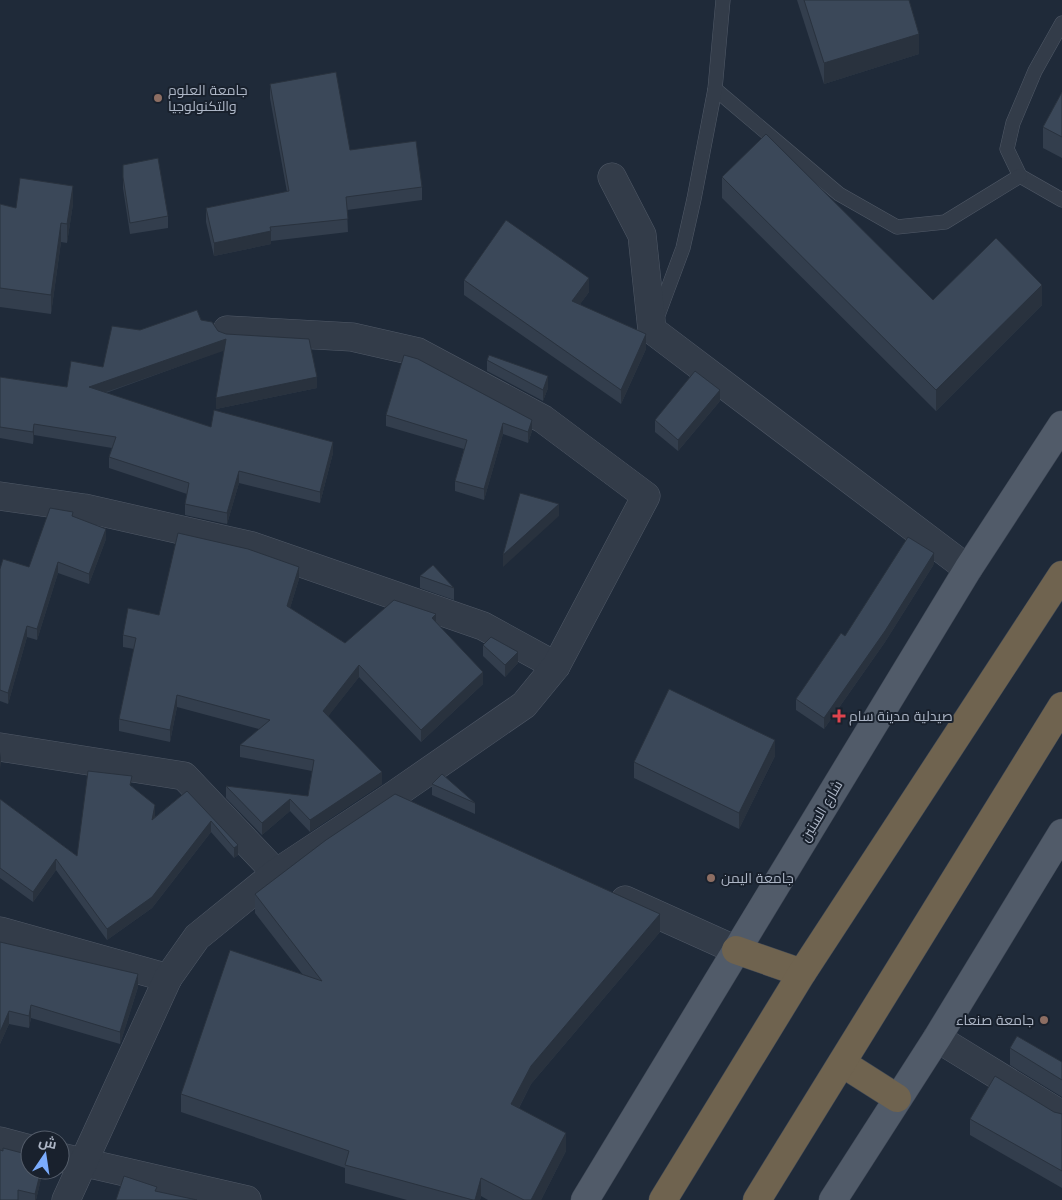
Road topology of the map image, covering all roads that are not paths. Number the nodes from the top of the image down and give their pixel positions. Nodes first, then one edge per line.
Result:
1 (723, 0) edge
2 (1062, 24) edge
3 (715, 89) junction
4 (1020, 176) junction
5 (612, 177) dead end
6 (1062, 200) edge
7 (228, 330) dead end
8 (652, 330) junction
9 (1062, 425) edge
10 (0, 496) edge
11 (968, 570) junction
12 (1062, 575) edge
13 (556, 666) junction
14 (1062, 706) edge
15 (0, 748) edge
16 (394, 796) junction
17 (421, 808) edge
18 (1062, 833) edge
19 (276, 873) junction
20 (601, 889) edge
21 (0, 931) edge
22 (736, 950) junction
23 (802, 973) junction
24 (168, 978) junction
25 (937, 1038) junction
26 (842, 1063) junction
27 (897, 1098) junction
28 (1062, 1115) edge
29 (0, 1141) edge
30 (20, 1146) edge
31 (72, 1160) edge
32 (66, 1200) edge
33 (248, 1200) edge
34 (584, 1200) edge
35 (663, 1200) edge
36 (757, 1200) edge
37 (833, 1200) edge

1 - 3 lane
2 - 4 lane
3 - 4 lane
3 - 8 lane
4 - 6 lane
5 - 8 street
7 - 13 street
8 - 11 street
9 - 11 main road, شارع الستين
10 - 13 street
11 - 22 main road, شارع الستين
12 - 23 highway
13 - 16 street
14 - 26 highway
15 - 19 street
16 - 17 street
16 - 19 street
18 - 25 main road
19 - 24 street
20 - 22 street
21 - 24 street
22 - 23 highway
22 - 34 main road, شارع الستين
23 - 35 highway
24 - 31 street
25 - 27 main road
25 - 28 street
26 - 27 highway
26 - 36 highway
27 - 37 main road
29 - 30 street
31 - 32 street
31 - 33 street

